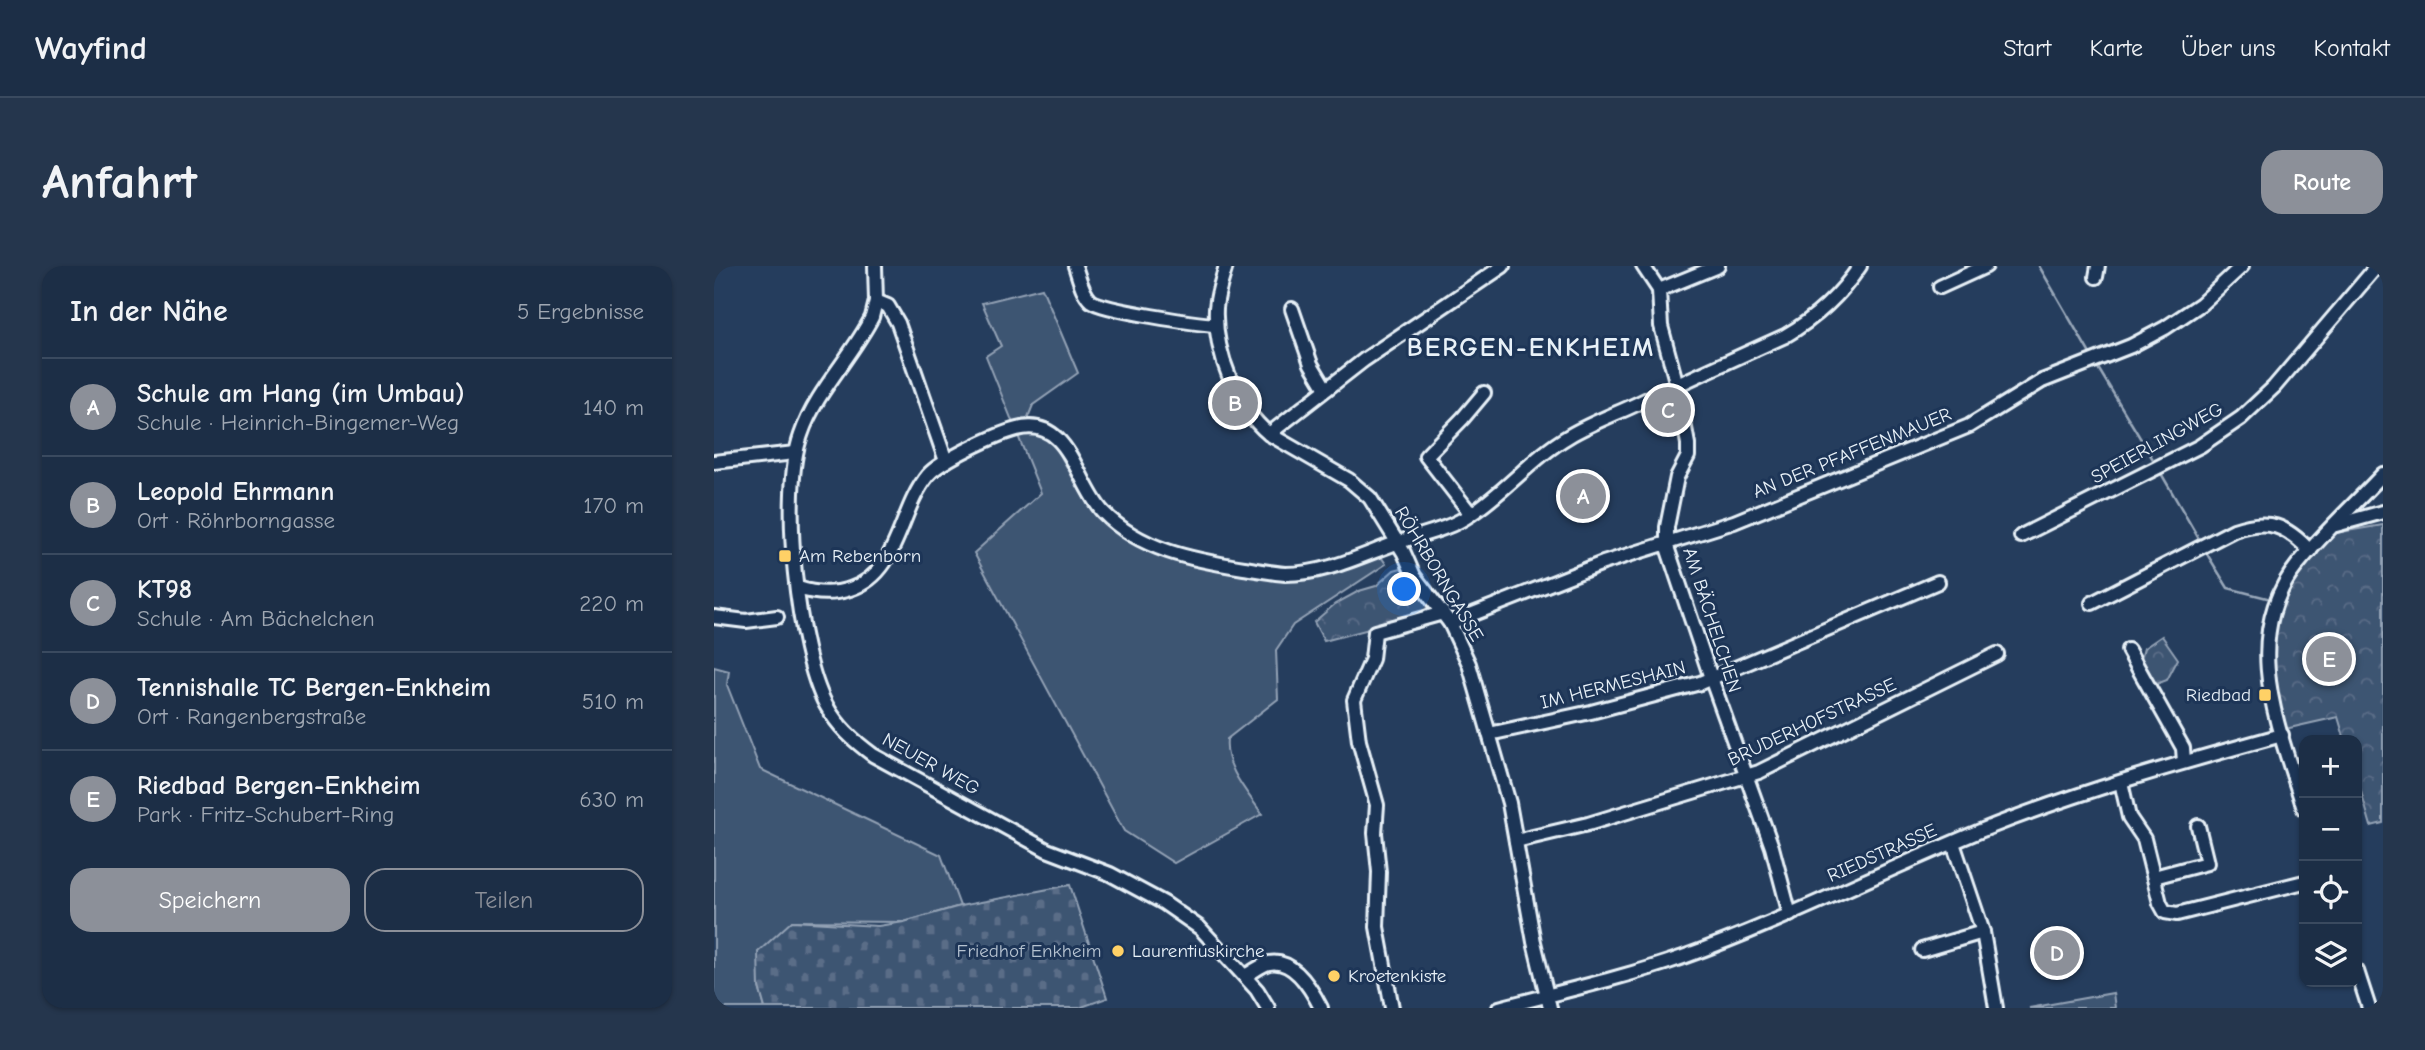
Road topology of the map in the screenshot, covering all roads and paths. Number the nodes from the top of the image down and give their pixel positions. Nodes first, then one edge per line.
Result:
1 (875, 266) edge
2 (1075, 266) edge
3 (1226, 266) edge
4 (1503, 266) edge
5 (1643, 266) edge
6 (1718, 266) edge
7 (1860, 266) edge
8 (1986, 266) edge
9 (2242, 266) edge
10 (2377, 266) edge
11 (1940, 287) dead end
12 (1659, 290) junction
13 (876, 301) junction
14 (1292, 310) dead end
15 (1216, 325) junction
16 (1677, 385) junction
17 (1326, 389) junction
18 (1484, 393) dead end
19 (1269, 434) junction
20 (796, 453) junction
21 (946, 461) junction
22 (714, 462) edge
23 (2383, 474) edge
24 (2383, 512) edge
25 (1471, 514) junction
26 (2333, 526) junction
27 (2021, 536) dead end
28 (1398, 543) junction
29 (1667, 543) junction
30 (2310, 551) junction
31 (1938, 582) dead end
32 (798, 588) junction
33 (2092, 603) dead end
34 (714, 617) edge
35 (777, 617) dead end
36 (1446, 618) junction
37 (2128, 650) dead end
38 (1997, 654) dead end
39 (1711, 678) junction
40 (1489, 734) junction
41 (2281, 735) junction
42 (2184, 762) junction
43 (1745, 777) junction
44 (2121, 782) junction
45 (2301, 798) edge
46 (2199, 826) dead end
47 (1516, 841) junction
48 (1953, 843) junction
49 (2154, 877) junction
50 (2299, 883) edge
51 (1790, 915) junction
52 (1983, 932) junction
53 (1922, 950) dead end
54 (1245, 976) junction
55 (2362, 986) edge
56 (1548, 1002) edge
57 (1268, 1008) edge
58 (1321, 1008) edge
59 (1392, 1008) edge
60 (1499, 1008) edge
61 (1996, 1008) edge
62 (2369, 1008) edge

1 - 13 street, NEUER WEG
2 - 15 street
3 - 15 street, RÖHRBORNGASSE
4 - 17 street
5 - 12 street
6 - 12 street
7 - 16 street
8 - 11 street
9 - 29 street, AN DER PFAFFENMAUER
10 - 27 street, SPEIERLINGWEG
12 - 16 street, AM BÄCHELCHEN
13 - 20 street, NEUER WEG
13 - 21 street
14 - 17 street
15 - 19 street, RÖHRBORNGASSE
16 - 25 street
16 - 29 street, AM BÄCHELCHEN
17 - 19 street
18 - 25 street
19 - 28 street, RÖHRBORNGASSE
20 - 22 street
20 - 32 street, NEUER WEG
21 - 28 street
21 - 32 street
23 - 26 street
24 - 26 street
25 - 28 street
26 - 30 street
28 - 36 street, RÖHRBORNGASSE
29 - 36 street, AN DER PFAFFENMAUER
29 - 39 street, AM BÄCHELCHEN
30 - 33 street
30 - 41 street
31 - 39 street, IM HERMESHAIN
32 - 54 street, NEUER WEG
34 - 35 street
36 - 40 street, RÖHRBORNGASSE
36 - 59 street, AN DER PFAFFENMAUER
37 - 42 street
38 - 43 street, BRUDERHOFSTRASSE
39 - 40 street, IM HERMESHAIN
39 - 43 street, AM BÄCHELCHEN
40 - 47 street, RÖHRBORNGASSE
41 - 42 street, RIEDSTRASSE
41 - 45 street
42 - 44 street, RIEDSTRASSE
43 - 47 street, BRUDERHOFSTRASSE
43 - 51 street, AM BÄCHELCHEN
44 - 48 street, RIEDSTRASSE
44 - 49 street
46 - 49 street
47 - 56 street, RÖHRBORNGASSE
48 - 51 street, RIEDSTRASSE
48 - 52 street
49 - 50 street
51 - 56 street, RIEDSTRASSE
52 - 53 street
52 - 61 street
54 - 57 street, NEUER WEG
54 - 58 street
55 - 62 street
56 - 60 street, RIEDSTRASSE

